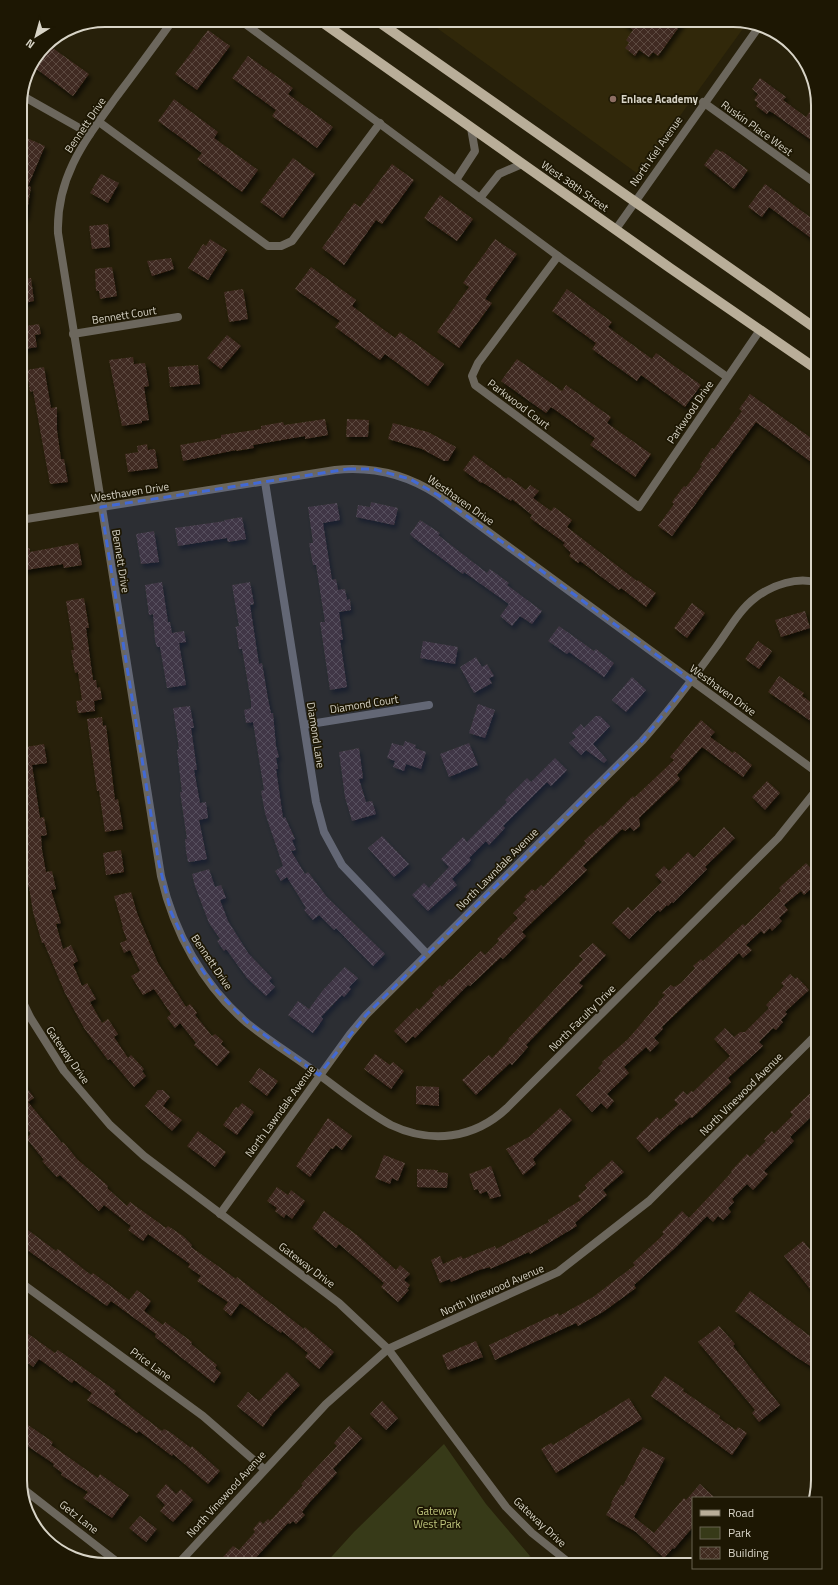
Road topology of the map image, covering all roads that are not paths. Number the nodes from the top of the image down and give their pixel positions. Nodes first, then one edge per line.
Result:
1 (168, 27) edge
2 (250, 27) edge
3 (329, 27) edge
4 (386, 27) edge
5 (756, 31) edge
6 (27, 99) edge
7 (704, 102) junction
8 (99, 122) junction
9 (380, 123) junction
10 (471, 128) junction
11 (90, 134) junction
12 (522, 164) junction
13 (456, 180) junction
14 (811, 180) edge
15 (480, 198) junction
16 (634, 202) junction
17 (616, 229) junction
18 (558, 256) junction
19 (178, 317) dead end
20 (811, 325) edge
21 (760, 330) junction
22 (73, 334) junction
23 (811, 365) edge
24 (727, 377) junction
25 (265, 482) junction
26 (638, 506) joint
27 (101, 508) junction
28 (27, 519) edge
29 (811, 582) edge
30 (691, 680) junction
31 (429, 705) dead end
32 (304, 725) junction
33 (811, 768) edge
34 (811, 797) edge
35 (427, 954) junction
36 (27, 1011) edge
37 (811, 1040) edge
38 (320, 1075) junction
39 (220, 1214) junction
40 (27, 1287) edge
41 (388, 1349) junction
42 (264, 1468) junction
43 (29, 1493) edge
44 (112, 1558) edge
45 (183, 1558) edge
46 (563, 1558) edge

1 - 8 street, Bennett Drive
2 - 9 street
3 - 10 main road, West 38th Street
4 - 16 main road, West 38th Street
5 - 7 street, North Kiel Avenue
6 - 11 street
7 - 14 street, Ruskin Place West
7 - 16 street, North Kiel Avenue
8 - 9 street
8 - 11 street, Bennett Drive
9 - 13 street
10 - 12 main road, West 38th Street
10 - 13 street
11 - 22 street, Bennett Drive
12 - 15 street
12 - 17 main road, West 38th Street
13 - 15 street
15 - 18 street
16 - 17 street, North Kiel Avenue
16 - 20 main road, West 38th Street
17 - 21 main road, West 38th Street
18 - 24 street
18 - 26 street, Parkwood Court
19 - 22 street, Bennett Court
21 - 23 main road, West 38th Street
21 - 24 street, Parkwood Drive
22 - 27 street, Bennett Drive
24 - 26 street, Parkwood Drive
25 - 27 street, Westhaven Drive
25 - 30 street, Westhaven Drive
25 - 32 street, Diamond Lane
27 - 28 street, Westhaven Drive
27 - 38 street, Bennett Drive
29 - 30 street, North Lawndale Avenue
30 - 33 street, Westhaven Drive
30 - 35 street, North Lawndale Avenue
31 - 32 street, Diamond Court
32 - 35 street, Diamond Lane
34 - 38 street, North Faculty Drive
35 - 38 street, North Lawndale Avenue
36 - 39 street, Gateway Drive
37 - 41 street, North Vinewood Avenue
38 - 39 street, North Lawndale Avenue
39 - 41 street, Gateway Drive
40 - 42 street, Price Lane
41 - 42 street, North Vinewood Avenue
41 - 46 street, Gateway Drive
42 - 45 street, North Vinewood Avenue
43 - 44 street, Getz Lane

